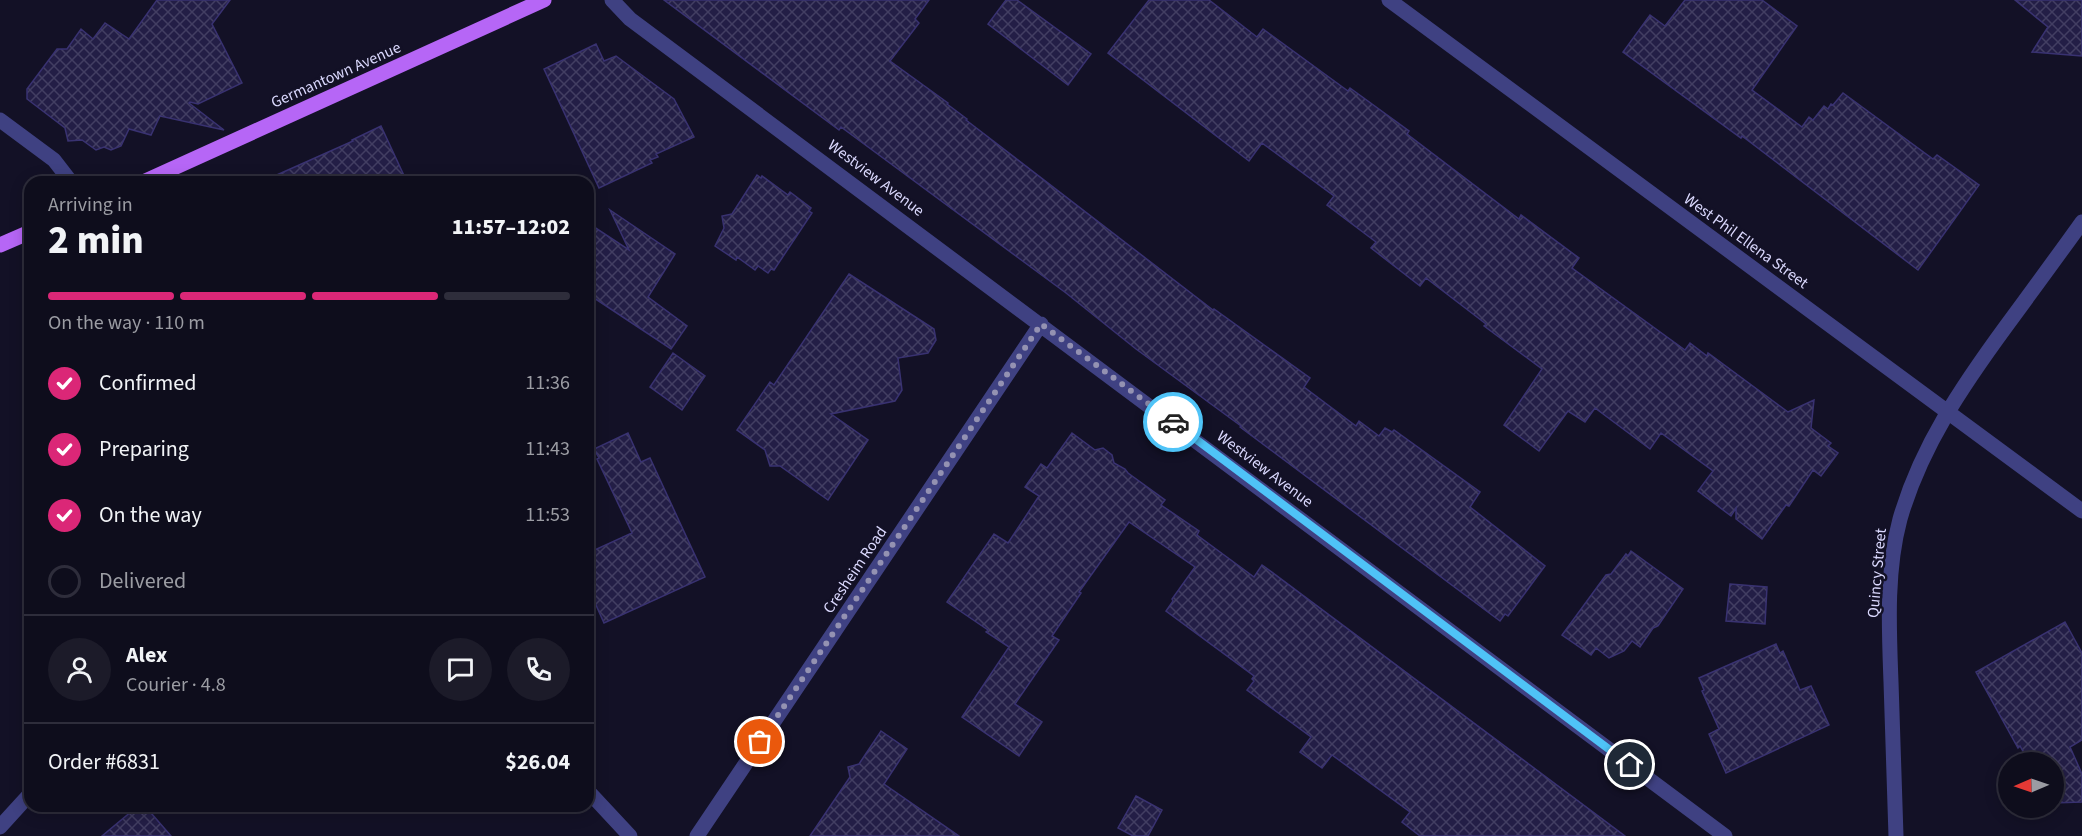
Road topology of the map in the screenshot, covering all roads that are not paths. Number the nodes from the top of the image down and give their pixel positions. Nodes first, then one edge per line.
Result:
1 (544, 0) edge
2 (612, 0) edge
3 (1389, 0) edge
4 (0, 120) edge
5 (66, 176) edge
6 (159, 176) edge
7 (2082, 222) edge
8 (24, 235) edge
9 (0, 245) edge
10 (1041, 324) junction
11 (1947, 412) junction
12 (2082, 511) edge
13 (594, 797) edge
14 (24, 801) edge
15 (0, 827) edge
16 (630, 836) edge
17 (697, 836) edge
18 (1725, 836) edge
19 (1896, 836) edge

1 - 6 main road, Germantown Avenue
2 - 10 street, Westview Avenue
3 - 11 street, West Phil Ellena Street
4 - 5 street
7 - 11 street, Quincy Street
8 - 9 main road
10 - 17 street, Cresheim Road
10 - 18 street, Westview Avenue
11 - 12 street, West Phil Ellena Street
11 - 19 street, Quincy Street
13 - 16 street
14 - 15 street

